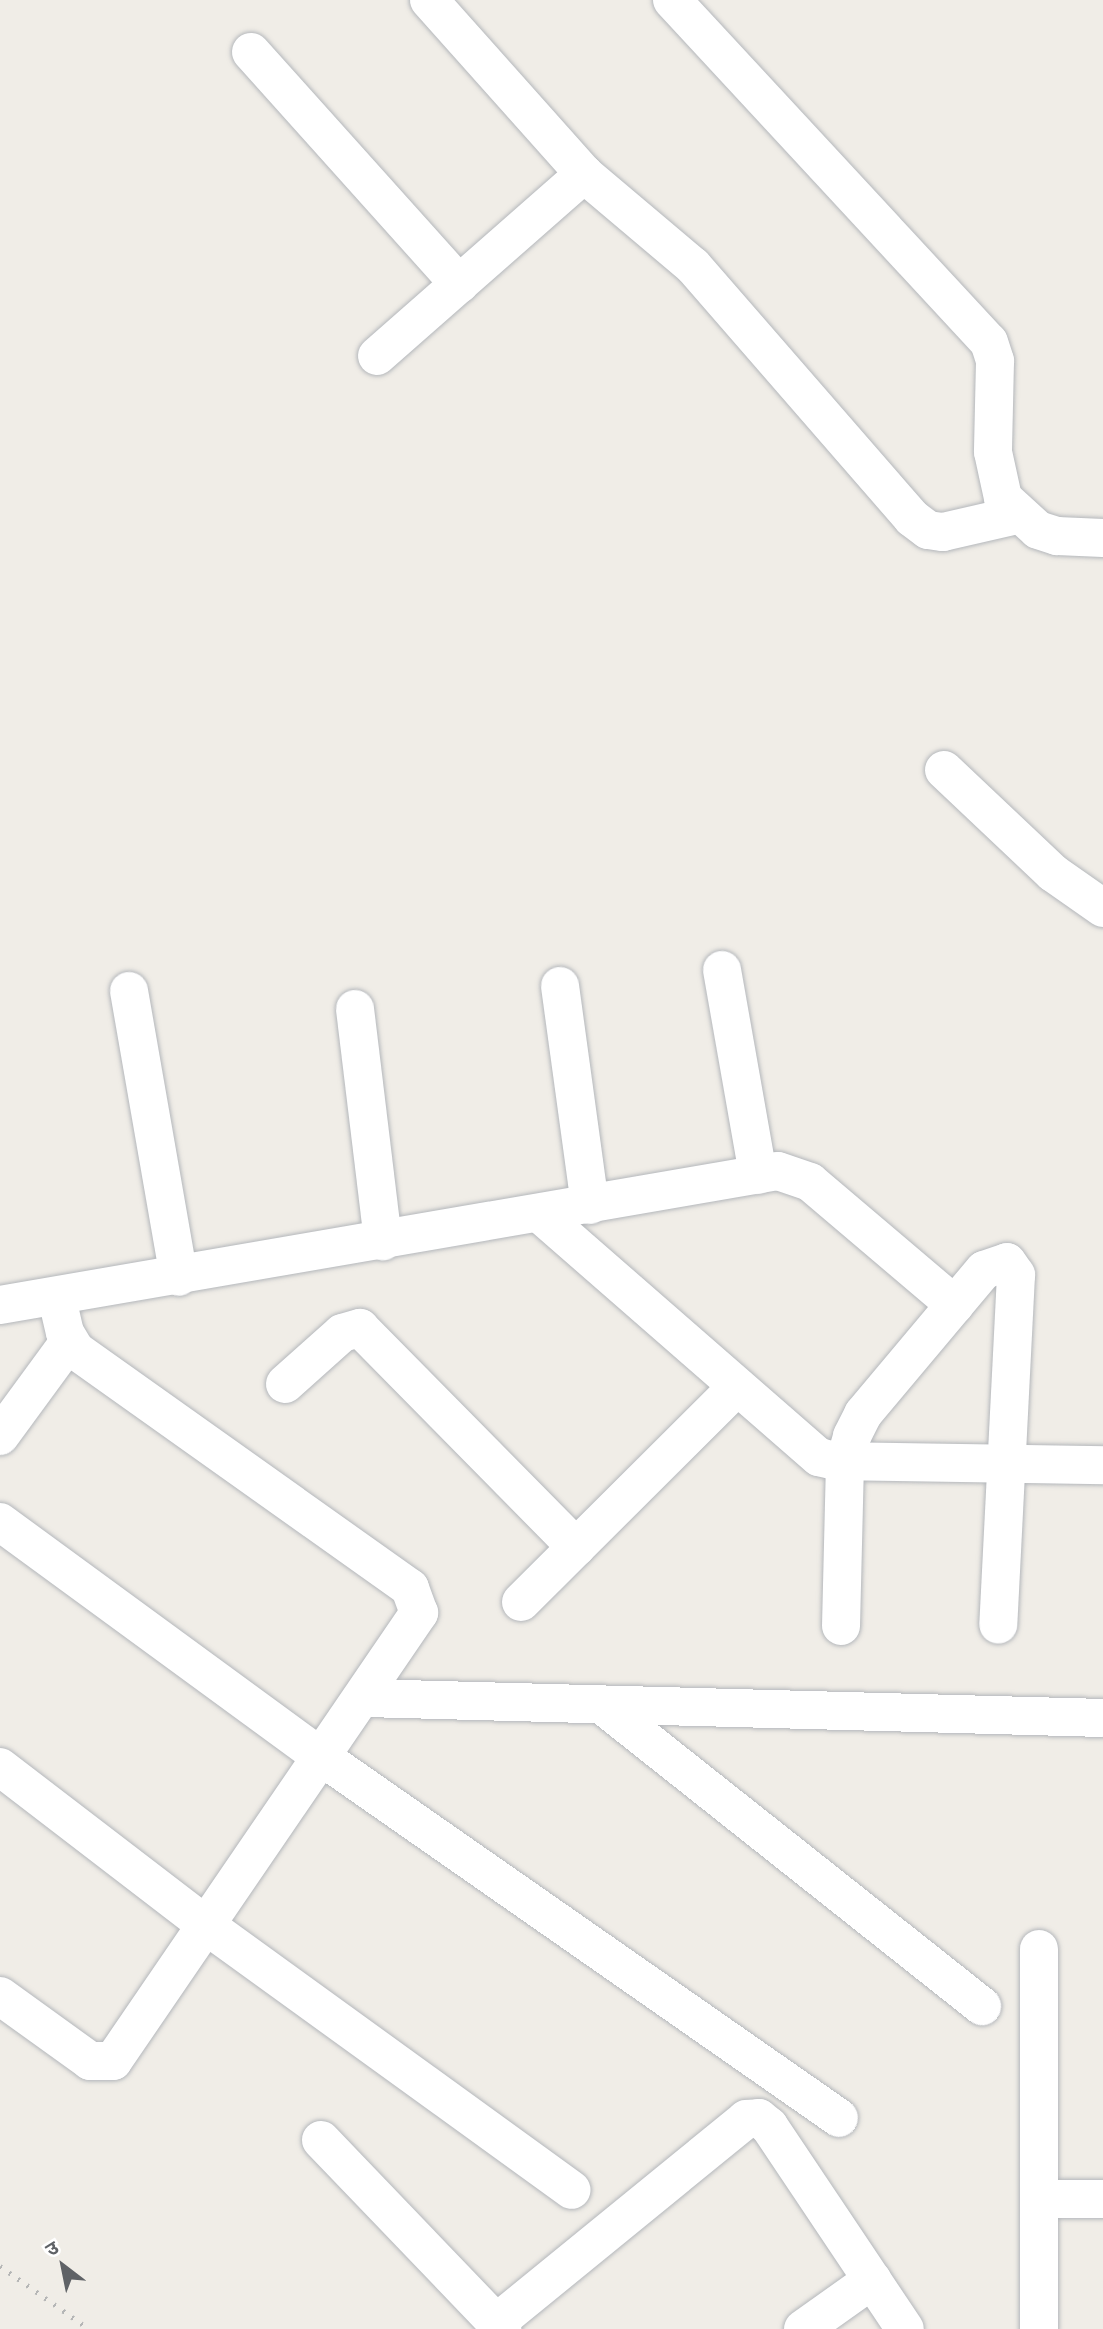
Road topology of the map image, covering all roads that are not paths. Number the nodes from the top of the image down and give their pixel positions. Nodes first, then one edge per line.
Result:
1 (429, 0) edge
2 (672, 0) edge
3 (251, 52) dead end
4 (584, 174) junction
5 (459, 284) junction
6 (377, 356) dead end
7 (1017, 515) junction
8 (1103, 538) edge
9 (943, 771) dead end
10 (1103, 908) edge
11 (722, 970) dead end
12 (560, 986) dead end
13 (129, 991) dead end
14 (355, 1009) dead end
15 (758, 1175) junction
16 (590, 1205) junction
17 (540, 1214) junction
18 (383, 1241) junction
19 (179, 1277) junction
20 (57, 1297) junction
21 (0, 1305) edge
22 (955, 1305) junction
23 (68, 1343) junction
24 (285, 1384) dead end
25 (737, 1387) junction
26 (0, 1436) edge
27 (845, 1461) junction
28 (1003, 1464) junction
29 (1103, 1465) edge
30 (0, 1521) edge
31 (576, 1547) junction
32 (521, 1602) dead end
33 (998, 1625) dead end
34 (841, 1626) dead end
35 (365, 1698) junction
36 (602, 1705) junction
37 (1103, 1718) edge
38 (323, 1758) junction
39 (0, 1767) edge
40 (207, 1926) junction
41 (1039, 1949) dead end
42 (0, 1996) edge
43 (982, 2006) dead end
44 (839, 2118) dead end
45 (321, 2140) dead end
46 (572, 2190) dead end
47 (1039, 2199) junction
48 (1103, 2199) edge
49 (872, 2280) junction
50 (499, 2326) edge
51 (803, 2329) edge
52 (905, 2329) edge
53 (1039, 2329) edge

1 - 4 street
2 - 7 street
3 - 5 street
4 - 5 street
4 - 7 street
5 - 6 street
7 - 8 street
9 - 10 street
11 - 15 street
12 - 16 street
13 - 19 street
14 - 18 street
15 - 16 street
15 - 22 street
16 - 17 street
17 - 18 street
17 - 25 street
18 - 19 street
19 - 20 street
20 - 21 street
20 - 23 street
22 - 27 street
22 - 28 street
23 - 26 street
23 - 35 street
24 - 31 street
25 - 27 street
25 - 31 street
27 - 28 street
27 - 34 street
28 - 29 street
28 - 33 street
30 - 38 street
31 - 32 street
35 - 36 street
35 - 38 street
36 - 37 street
36 - 43 street
38 - 40 street
38 - 44 street
39 - 40 street
40 - 42 street
40 - 46 street
41 - 47 street
45 - 50 street
47 - 48 street
47 - 53 street
49 - 50 street
49 - 51 street
49 - 52 street

